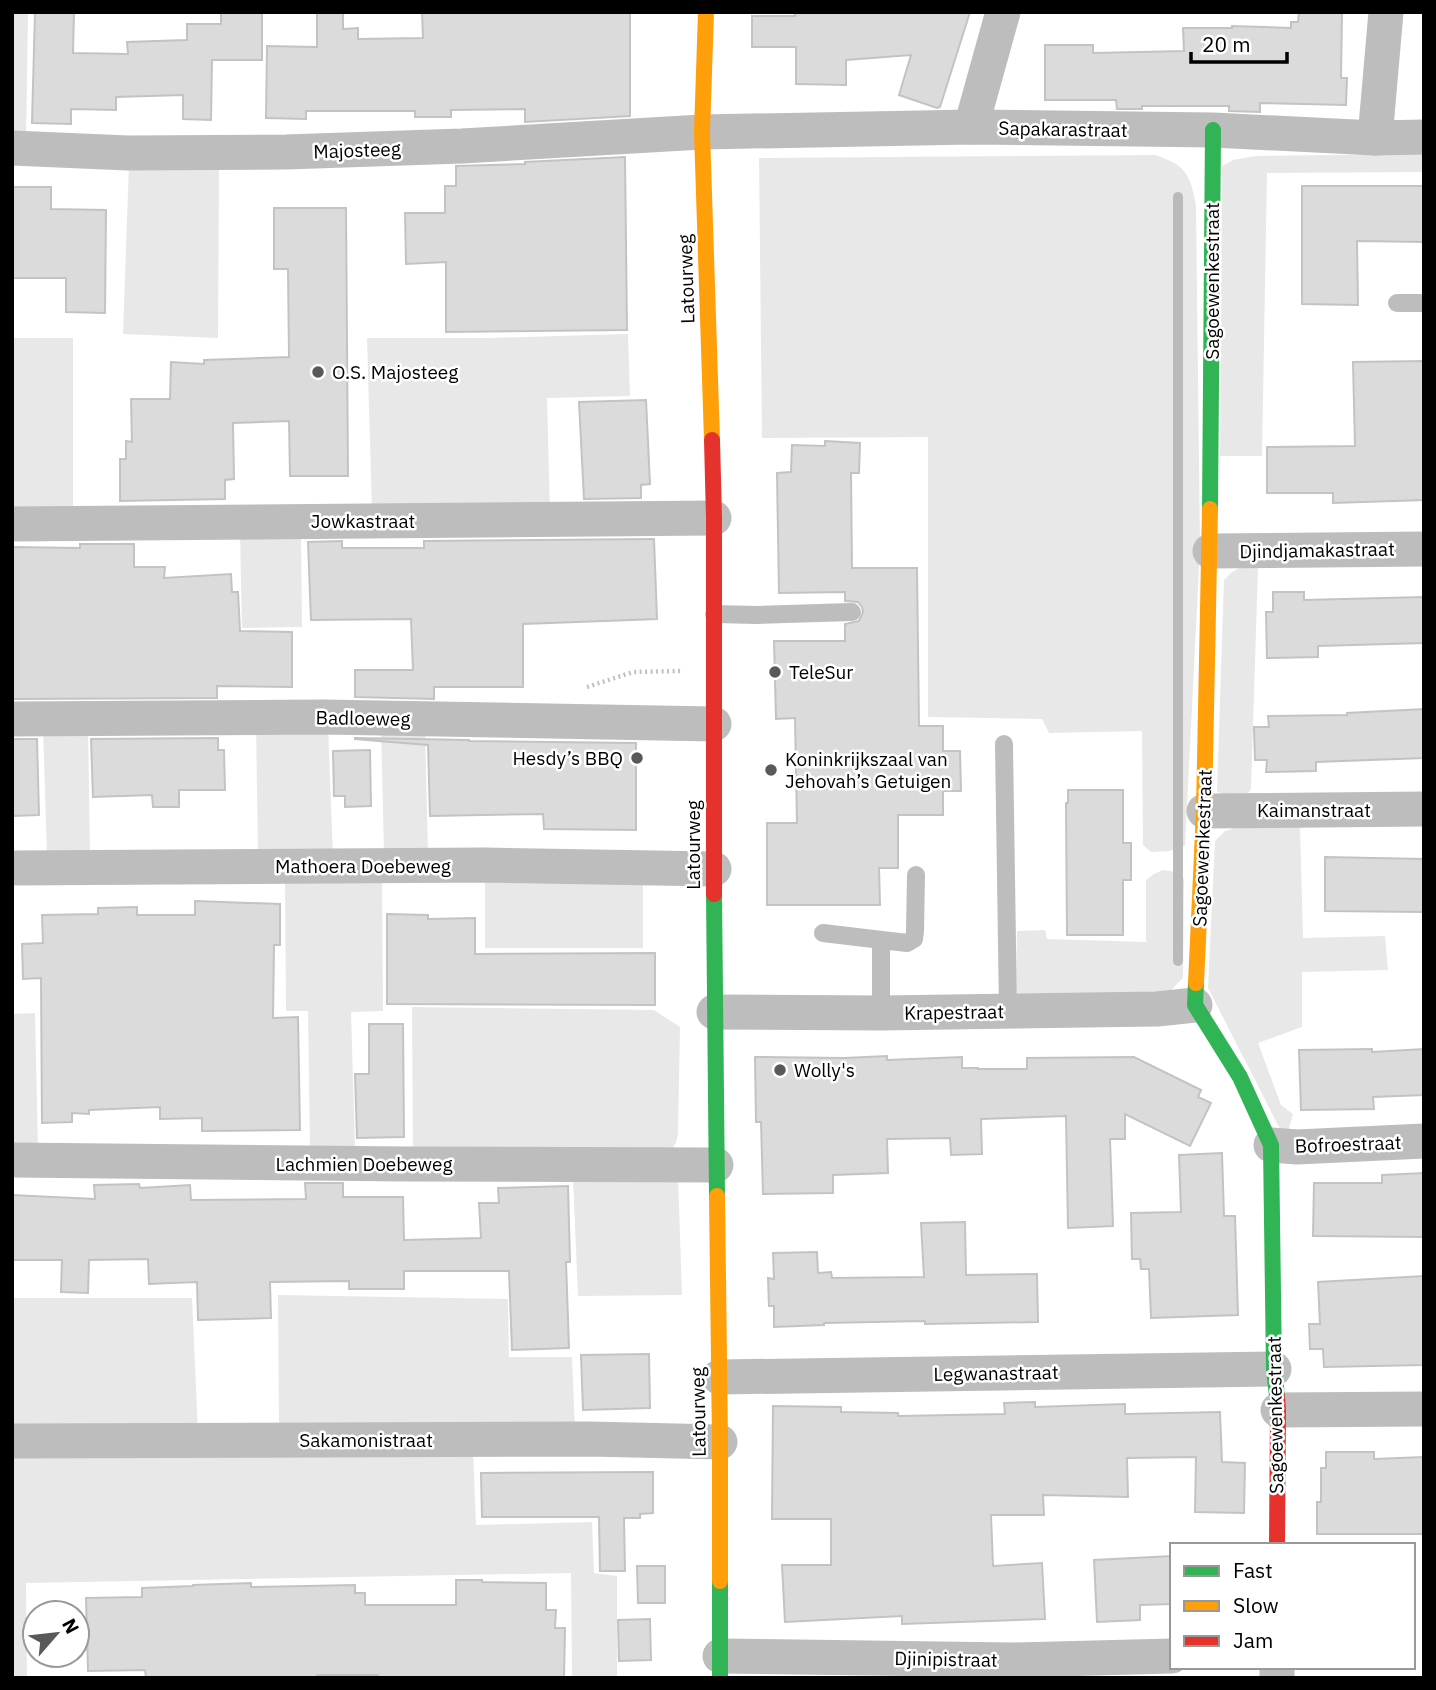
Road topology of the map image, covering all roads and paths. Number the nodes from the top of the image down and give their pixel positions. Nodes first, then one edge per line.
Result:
1 (706, 12) edge
2 (1003, 12) edge
3 (1386, 12) edge
4 (971, 128) junction
5 (1213, 130) junction
6 (702, 132) junction
7 (1424, 137) edge
8 (1376, 138) junction
9 (12, 148) edge
10 (1397, 303) dead end
11 (1424, 303) edge
12 (714, 518) junction
13 (12, 524) edge
14 (1424, 549) edge
15 (1210, 551) junction
16 (852, 612) dead end
17 (714, 614) junction
18 (714, 670) junction
19 (580, 689) dead end
20 (12, 719) edge
21 (714, 724) junction
22 (1004, 744) dead end
23 (1424, 809) edge
24 (1204, 811) junction
25 (12, 868) edge
26 (714, 869) junction
27 (916, 875) dead end
28 (823, 933) dead end
29 (881, 941) junction
30 (1195, 1005) junction
31 (1008, 1011) junction
32 (714, 1012) junction
33 (881, 1013) junction
34 (1424, 1141) edge
35 (1271, 1145) junction
36 (12, 1160) edge
37 (716, 1165) junction
38 (1274, 1369) junction
39 (719, 1377) junction
40 (1424, 1409) edge
41 (1278, 1410) junction
42 (12, 1441) edge
43 (720, 1442) junction
44 (1277, 1543) edge
45 (1170, 1656) edge
46 (720, 1667) edge
47 (1012, 1669) edge

1 - 6 main road, Latourweg
2 - 4 street
3 - 8 street
4 - 5 street, Sapakarastraat
4 - 6 street, Sapakarastraat
5 - 8 street, Sapakarastraat
5 - 15 main road, Sagoewenkestraat
6 - 9 street, Majosteeg
6 - 12 main road, Latourweg
7 - 8 street, Sapakarastraat
10 - 11 lane
12 - 13 street, Jowkastraat
12 - 17 main road, Latourweg
14 - 15 street, Djindjamakastraat
15 - 24 main road, Sagoewenkestraat
16 - 17 lane
17 - 18 main road, Latourweg
18 - 19 path
18 - 21 main road, Latourweg
20 - 21 street, Badloeweg
21 - 26 main road, Latourweg
22 - 31 lane
23 - 24 street, Kaimanstraat
24 - 30 main road, Sagoewenkestraat
25 - 26 street, Mathoera Doebeweg
26 - 32 main road, Latourweg
27 - 29 lane
28 - 29 lane
29 - 33 lane
30 - 31 street, Krapestraat
30 - 35 main road, Sagoewenkestraat
31 - 33 street, Krapestraat
32 - 33 street, Krapestraat
32 - 37 main road, Latourweg
34 - 35 street, Bofroestraat
35 - 38 main road, Sagoewenkestraat
36 - 37 street, Lachmien Doebeweg
37 - 39 main road, Latourweg
38 - 39 street, Legwanastraat
38 - 41 main road, Sagoewenkestraat
39 - 43 main road, Latourweg
40 - 41 street
41 - 44 main road, Sagoewenkestraat
42 - 43 street, Sakamonistraat
43 - 46 main road, Latourweg
45 - 47 street, Djinipistraat
46 - 47 street, Djinipistraat

